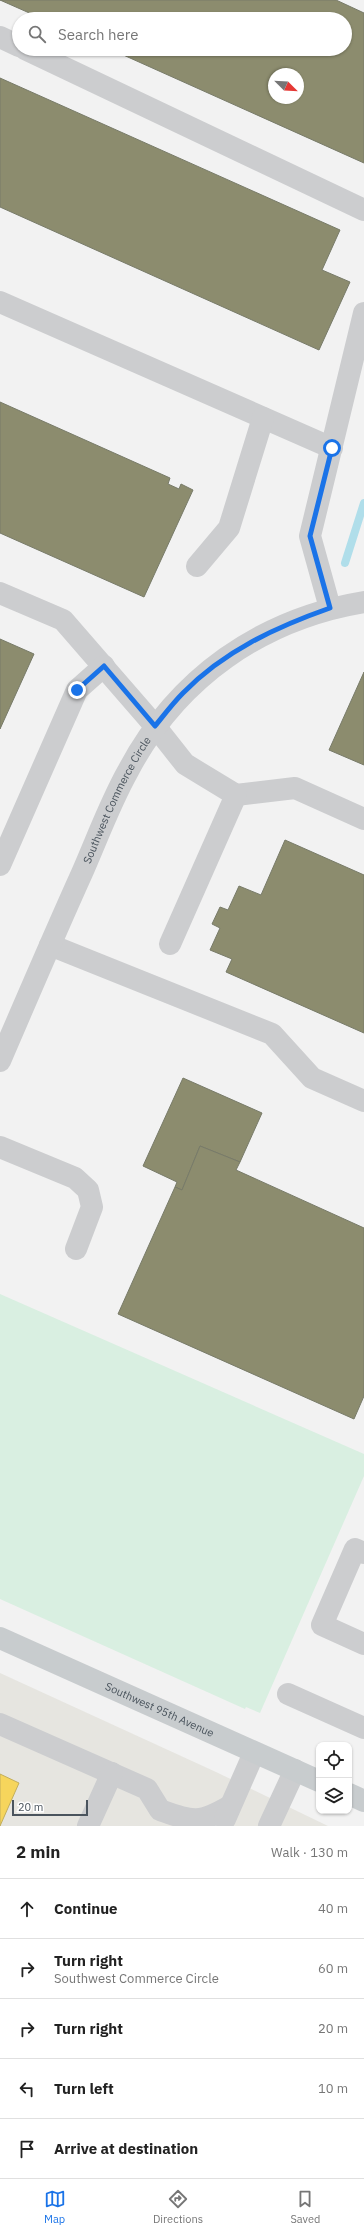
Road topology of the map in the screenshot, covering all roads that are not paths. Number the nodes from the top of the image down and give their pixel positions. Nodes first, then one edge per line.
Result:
1 (0, 37) edge
2 (12, 43) edge
3 (40, 56) edge
4 (364, 210) edge
5 (0, 302) edge
6 (364, 313) edge
7 (264, 418) junction
8 (332, 448) junction
9 (197, 566) dead end
10 (0, 593) edge
11 (364, 602) edge
12 (330, 608) junction
13 (104, 666) junction
14 (155, 726) junction
15 (236, 795) junction
16 (364, 819) edge
17 (0, 865) edge
18 (170, 944) dead end
19 (50, 945) junction
20 (0, 1061) edge
21 (364, 1100) edge
22 (0, 1147) edge
23 (76, 1249) dead end
24 (364, 1553) edge
25 (0, 1638) edge
26 (364, 1644) edge
27 (288, 1694) dead end
28 (0, 1724) edge
29 (364, 1728) edge
30 (254, 1752) junction
31 (295, 1770) junction
32 (112, 1773) junction
33 (316, 1780) edge
34 (352, 1795) edge
35 (364, 1801) edge
36 (230, 1806) junction
37 (88, 1826) edge
38 (222, 1826) edge
39 (269, 1826) edge

1 - 2 street
3 - 4 street
5 - 7 street
6 - 8 street
7 - 8 street
7 - 9 street
8 - 12 street
10 - 13 street
11 - 12 street, Southwest Commerce Circle
12 - 14 street, Southwest Commerce Circle
13 - 14 street
13 - 17 street
14 - 15 street
14 - 19 street, Southwest Commerce Circle
15 - 16 street
15 - 18 street
19 - 20 street, Southwest Commerce Circle
19 - 21 street
22 - 23 street
24 - 26 street
25 - 30 main road, Southwest 95th Avenue
27 - 29 street
28 - 32 street
30 - 31 main road, Southwest 95th Avenue
30 - 36 street
31 - 33 main road, Southwest 95th Avenue
31 - 39 street
32 - 36 street
32 - 37 street
34 - 35 main road
36 - 38 street

